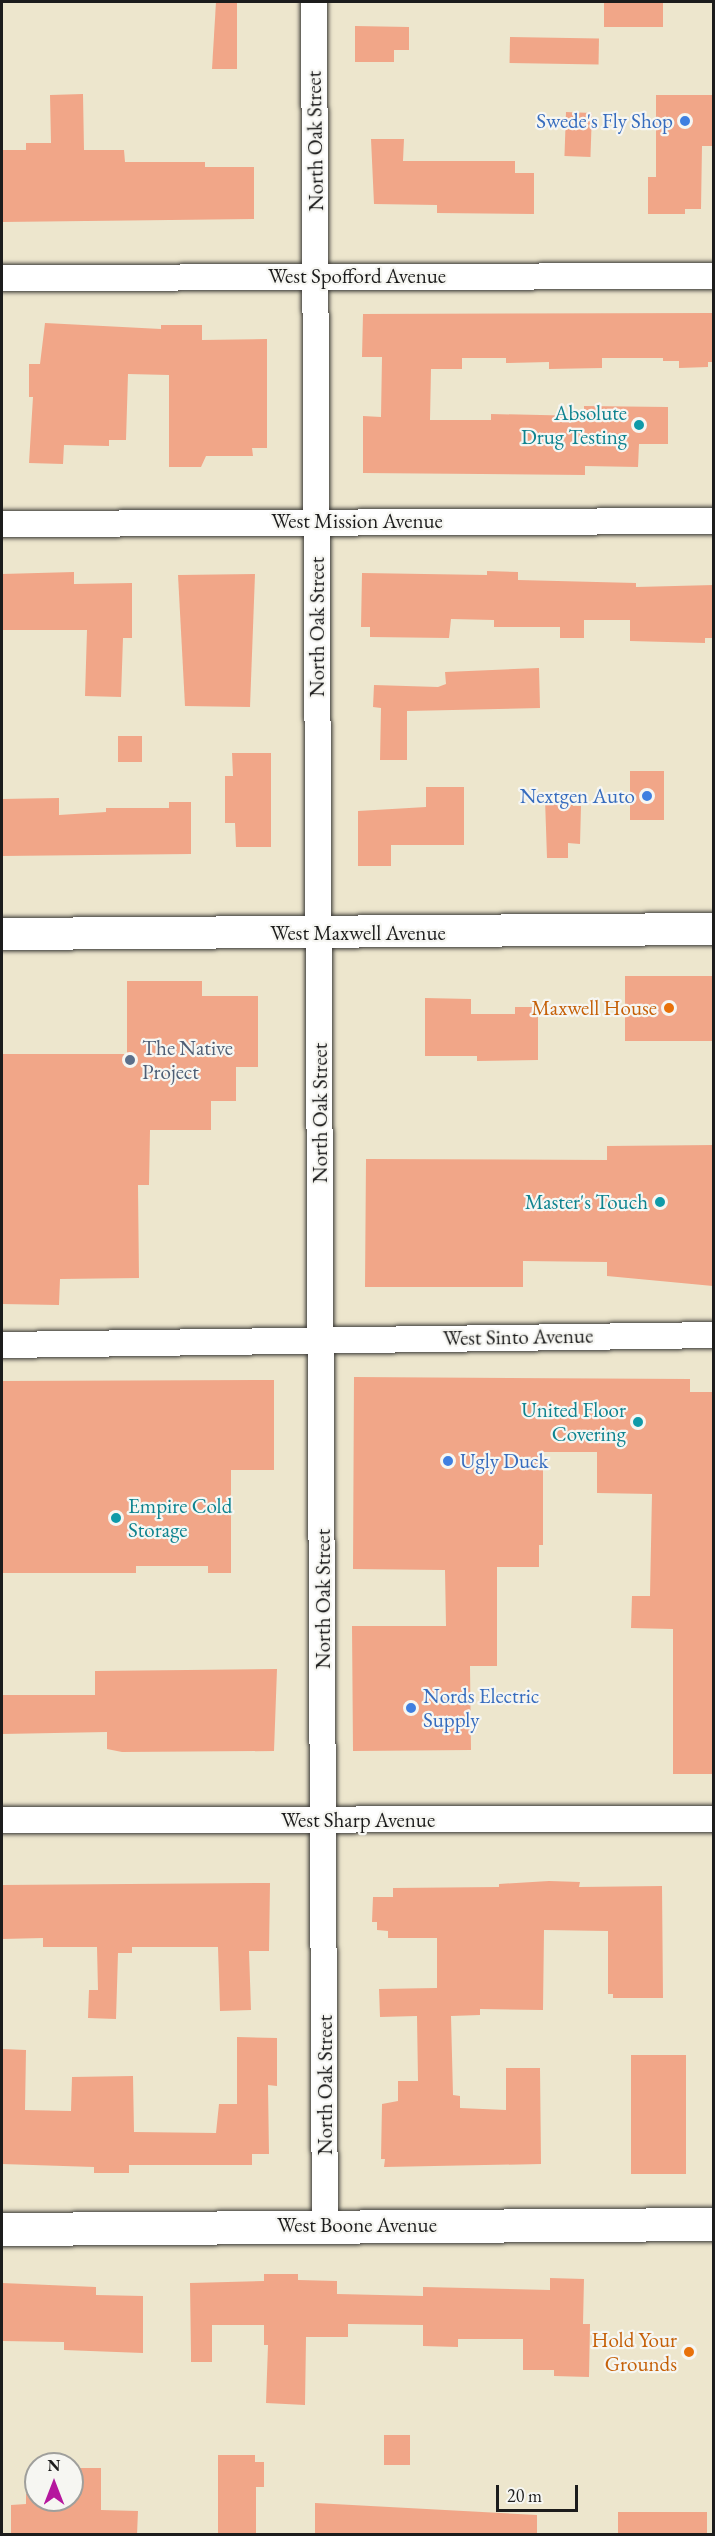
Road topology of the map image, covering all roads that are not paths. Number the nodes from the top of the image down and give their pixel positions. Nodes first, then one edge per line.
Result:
1 (314, 2) edge
2 (317, 276) junction
3 (714, 276) edge
4 (2, 278) edge
5 (316, 521) junction
6 (714, 521) edge
7 (2, 524) edge
8 (714, 930) edge
9 (2, 934) edge
10 (319, 934) junction
11 (714, 1335) edge
12 (322, 1340) junction
13 (2, 1345) edge
14 (714, 1819) edge
15 (2, 1820) edge
16 (325, 1820) junction
17 (714, 2224) edge
18 (325, 2225) junction
19 (2, 2229) edge

1 - 2 street, North Oak Street
2 - 3 street, West Spofford Avenue
2 - 4 street, West Spofford Avenue
2 - 5 street, North Oak Street
5 - 6 street, West Mission Avenue
5 - 7 street, West Mission Avenue
5 - 10 street, North Oak Street
8 - 10 street, West Maxwell Avenue
9 - 10 street, West Maxwell Avenue
10 - 12 street, North Oak Street
11 - 12 street, West Sinto Avenue
12 - 13 street, West Sinto Avenue
12 - 16 street, North Oak Street
14 - 16 street, West Sharp Avenue
15 - 16 street, West Sharp Avenue
16 - 18 street, North Oak Street
17 - 18 main road, West Boone Avenue
18 - 19 main road, West Boone Avenue

